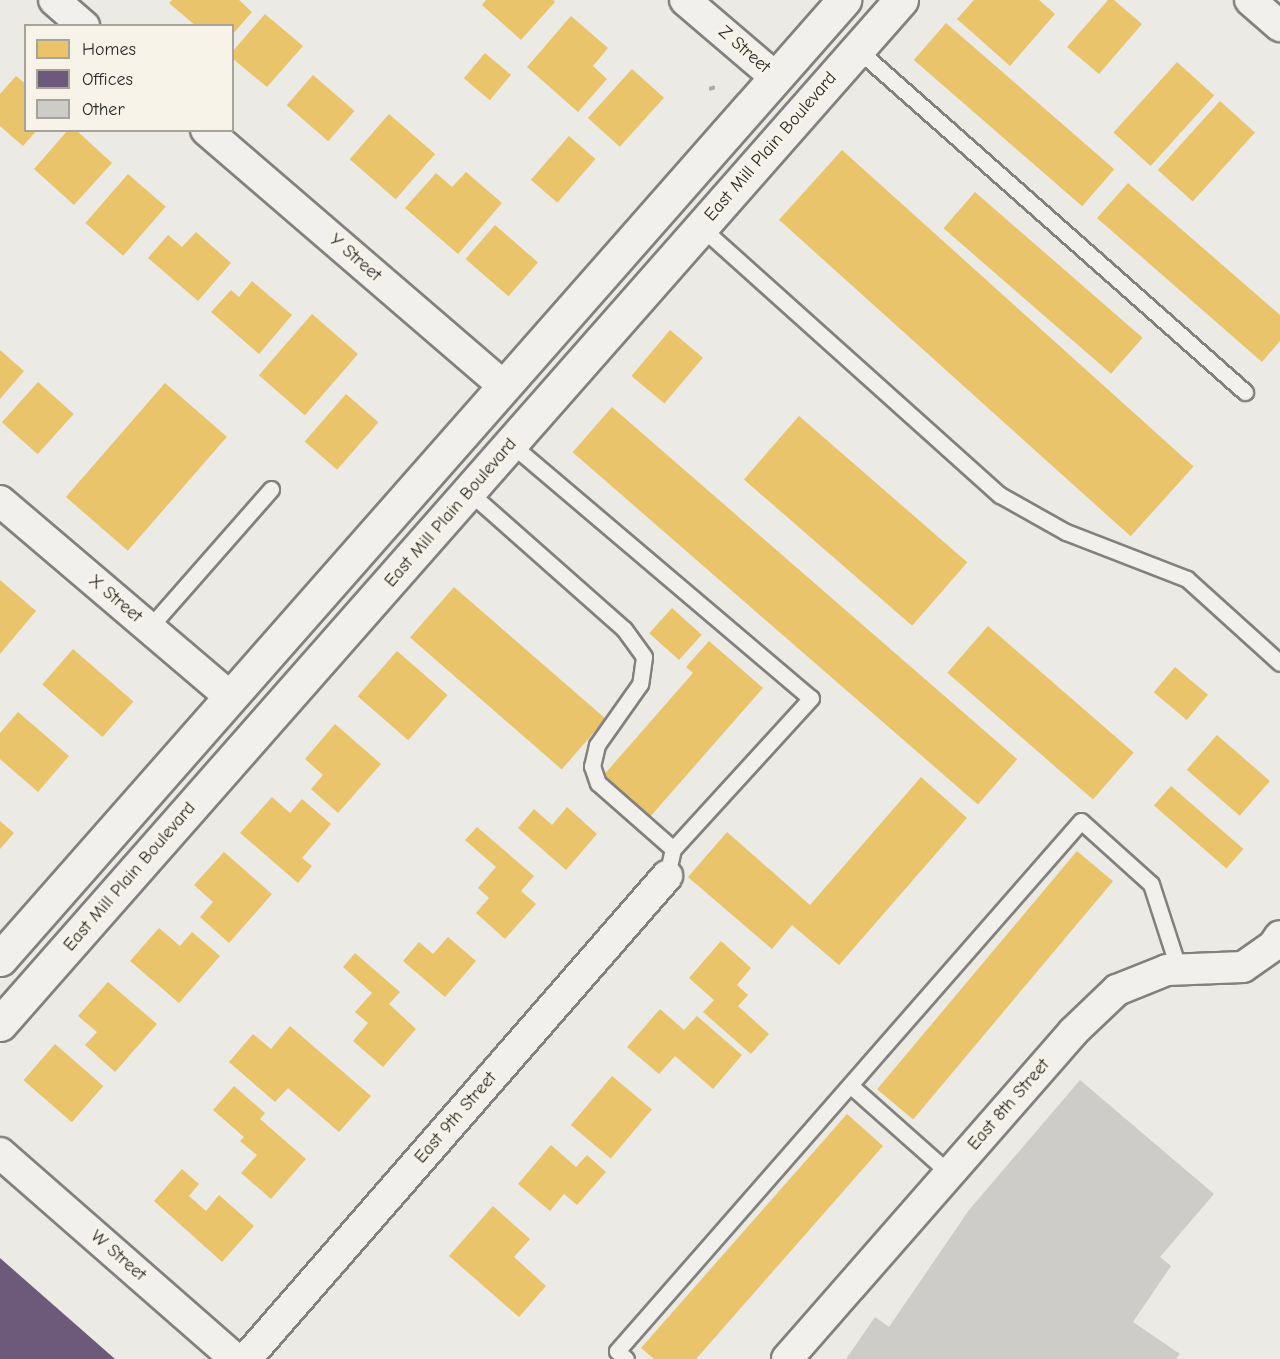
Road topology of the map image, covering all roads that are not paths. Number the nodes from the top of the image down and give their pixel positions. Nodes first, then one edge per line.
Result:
1 (54, 0) edge
2 (685, 0) edge
3 (844, 0) edge
4 (901, 0) edge
5 (1250, 0) edge
6 (82, 24) edge
7 (1280, 26) edge
8 (857, 49) junction
9 (775, 77) junction
10 (208, 132) edge
11 (702, 228) junction
12 (504, 386) junction
13 (1245, 392) dead end
14 (512, 444) junction
15 (271, 489) dead end
16 (469, 492) junction
17 (0, 501) edge
18 (149, 628) junction
19 (1280, 663) edge
20 (230, 697) junction
21 (670, 863) junction
22 (1280, 936) edge
23 (0, 959) edge
24 (1179, 970) junction
25 (0, 1024) edge
26 (850, 1085) junction
27 (0, 1153) edge
28 (950, 1173) junction
29 (235, 1359) edge
30 (246, 1359) edge
31 (626, 1359) edge
32 (787, 1359) edge

1 - 6 street
2 - 9 street, Z Street
3 - 9 main road
4 - 8 main road, East Mill Plain Boulevard
5 - 7 street
8 - 11 main road, East Mill Plain Boulevard
8 - 13 lane
9 - 12 main road
10 - 12 street, Y Street
11 - 14 main road, East Mill Plain Boulevard
11 - 19 lane
12 - 20 main road
14 - 16 main road, East Mill Plain Boulevard
14 - 21 lane
15 - 18 lane
16 - 21 lane
16 - 25 main road, East Mill Plain Boulevard
17 - 18 street, X Street
18 - 20 street, X Street
20 - 23 main road
21 - 30 street, East 9th Street
22 - 24 street, East 8th Street
24 - 26 lane
24 - 28 street, East 8th Street
26 - 28 lane
26 - 31 lane
27 - 29 street, W Street
28 - 32 street, East 8th Street

